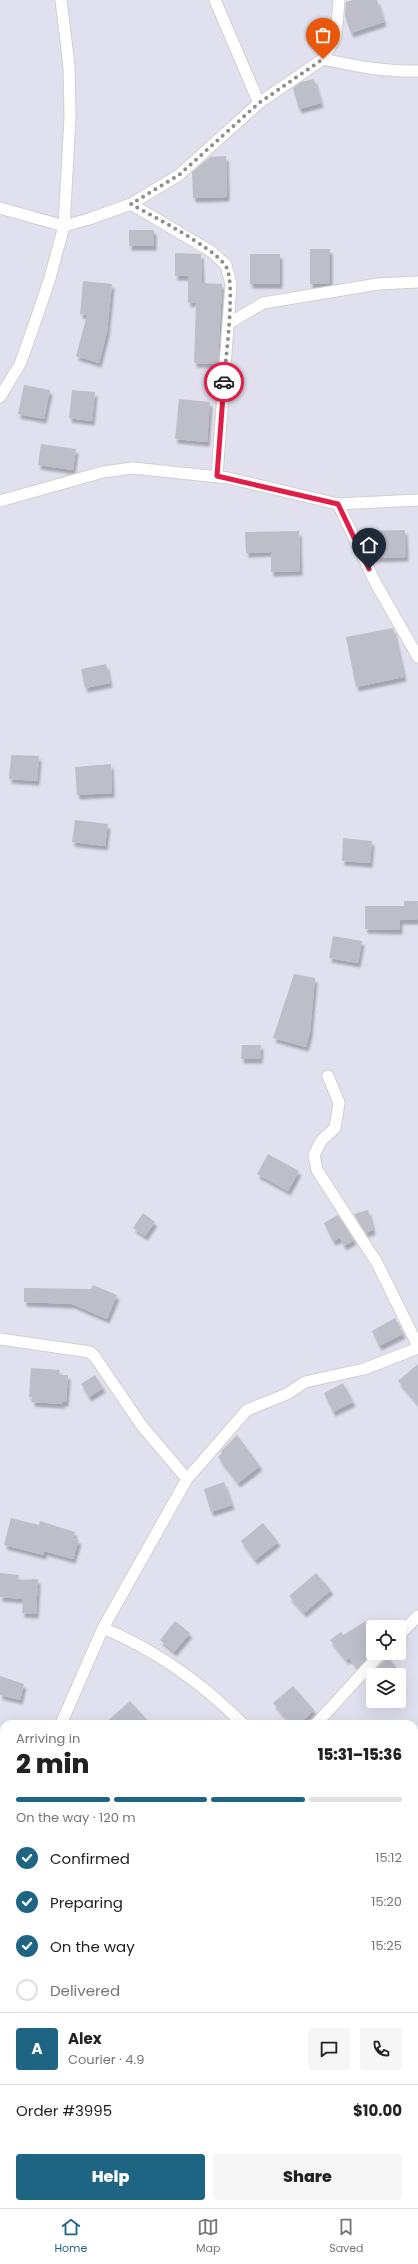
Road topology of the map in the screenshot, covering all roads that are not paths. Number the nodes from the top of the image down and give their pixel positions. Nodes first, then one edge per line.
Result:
1 (61, 0) edge
2 (215, 0) edge
3 (340, 0) edge
4 (323, 59) junction
5 (418, 71) edge
6 (259, 103) junction
7 (131, 204) junction
8 (0, 208) edge
9 (64, 226) junction
10 (418, 282) edge
11 (228, 324) junction
12 (0, 397) edge
13 (217, 476) junction
14 (418, 500) edge
15 (0, 501) edge
16 (338, 504) junction
17 (418, 657) edge
18 (328, 1076) dead end
19 (0, 1339) edge
20 (418, 1347) edge
21 (187, 1480) junction
22 (418, 1616) edge
23 (103, 1628) junction
24 (406, 1628) edge
25 (375, 1660) edge
26 (64, 1720) edge
27 (239, 1720) edge
28 (320, 1720) edge

1 - 9 street
2 - 6 street
3 - 4 street
4 - 5 street
4 - 6 street
6 - 7 street
7 - 9 street
7 - 11 street
8 - 9 street
9 - 12 street
10 - 11 street
11 - 13 street
13 - 15 street
13 - 16 street
14 - 16 street
16 - 17 street
18 - 20 street
19 - 21 street
20 - 21 street
21 - 23 street
22 - 24 street
23 - 26 street
23 - 27 street
25 - 28 street

